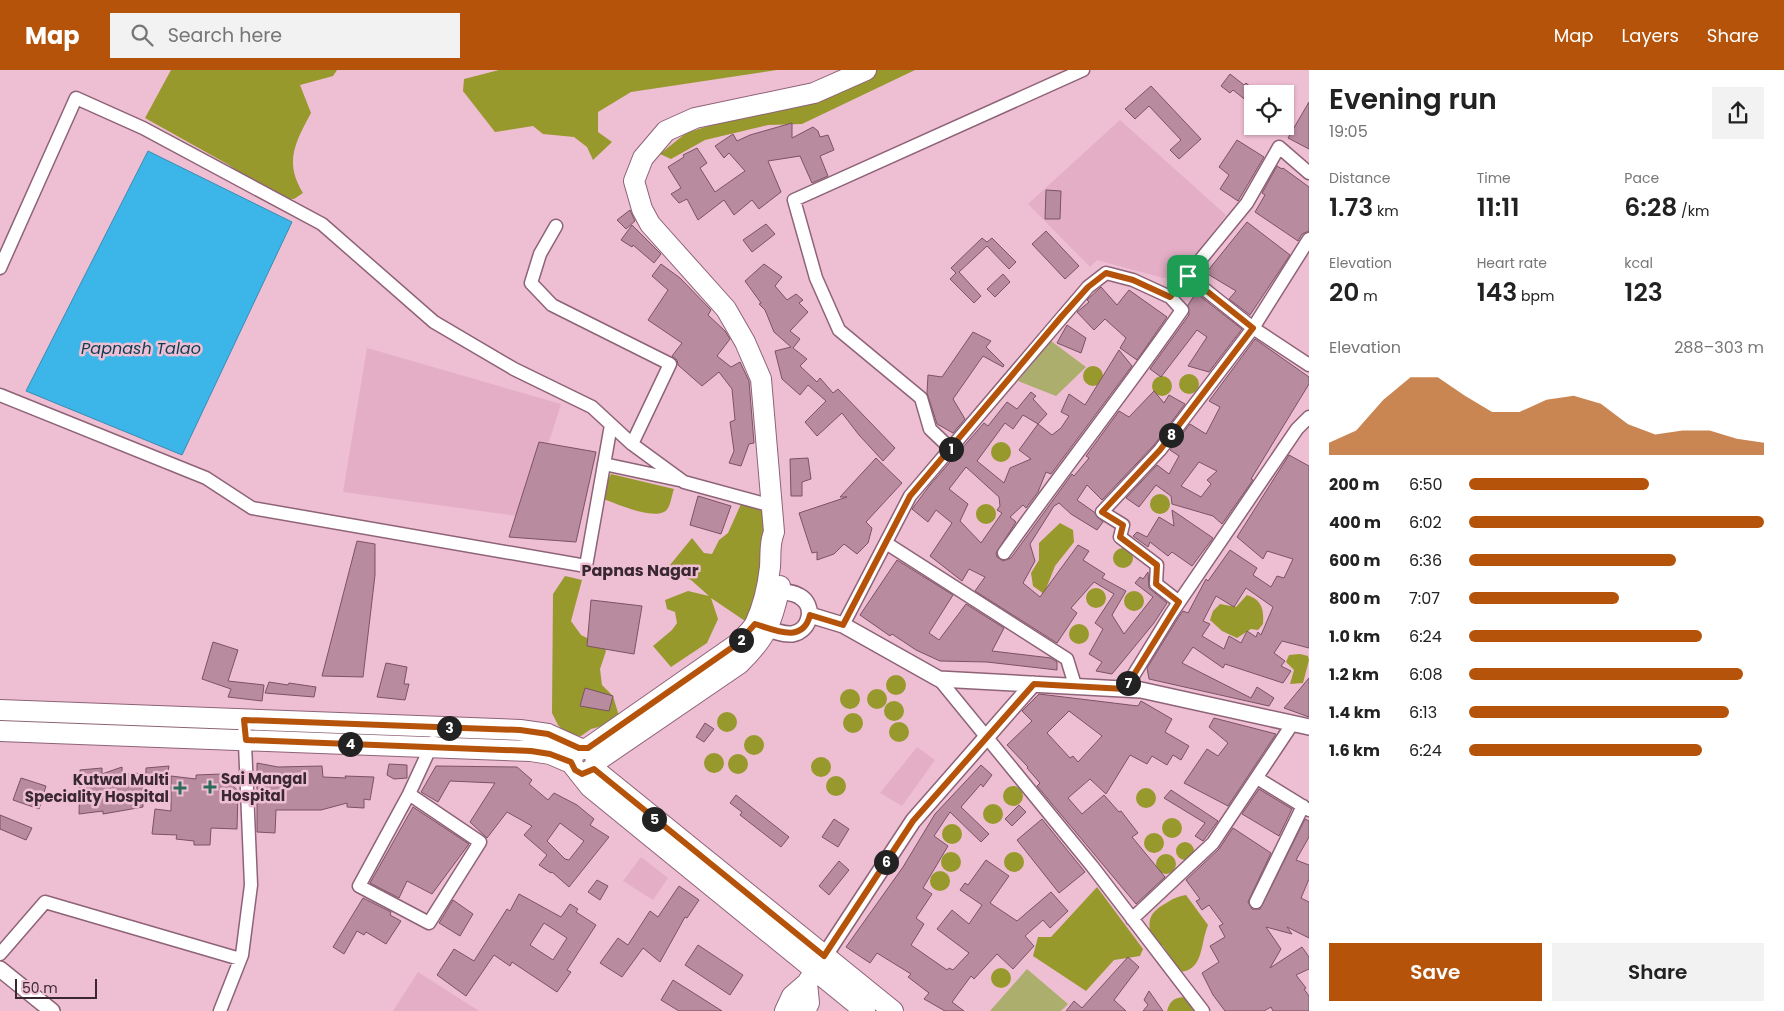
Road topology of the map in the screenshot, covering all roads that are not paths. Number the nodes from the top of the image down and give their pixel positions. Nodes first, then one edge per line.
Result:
1 (866, 70) edge
2 (1082, 70) edge
3 (1309, 173) edge
4 (556, 226) dead end
5 (1309, 239) edge
6 (0, 268) edge
7 (1188, 276) junction
8 (1170, 297) junction
9 (1253, 328) junction
10 (1309, 366) edge
11 (0, 395) edge
12 (1309, 417) edge
13 (611, 425) junction
14 (632, 444) junction
15 (951, 449) junction
16 (604, 464) junction
17 (684, 482) junction
18 (772, 506) junction
19 (886, 543) junction
20 (1004, 553) dead end
21 (772, 592) junction
22 (1179, 602) junction
23 (810, 615) junction
24 (843, 625) junction
25 (762, 626) junction
26 (939, 679) junction
27 (1074, 682) dead end
28 (1034, 684) junction
29 (1125, 689) junction
30 (0, 710) edge
31 (244, 720) junction
32 (1293, 723) junction
33 (1309, 727) edge
34 (436, 728) junction
35 (0, 731) edge
36 (987, 738) junction
37 (246, 740) junction
38 (431, 747) junction
39 (584, 760) junction
40 (1257, 778) junction
41 (408, 794) junction
42 (1306, 808) edge
43 (1256, 902) dead end
44 (1132, 919) junction
45 (0, 954) edge
46 (240, 959) junction
47 (0, 969) edge
48 (816, 970) junction
49 (51, 1011) edge
50 (220, 1011) edge
51 (785, 1011) edge
52 (805, 1011) edge
53 (865, 1011) edge
54 (893, 1011) edge
55 (1203, 1011) edge

1 - 18 main road
2 - 15 street
3 - 7 street
4 - 14 street
5 - 9 street
6 - 13 street
7 - 8 street
7 - 9 street
8 - 15 street
8 - 20 street
9 - 10 street
9 - 22 street
11 - 16 street
12 - 22 street
13 - 14 street
13 - 16 street
14 - 17 street
15 - 19 street
16 - 17 street
17 - 18 street
18 - 21 main road
19 - 24 street
19 - 27 street
21 - 23 street
21 - 25 main road
22 - 29 street
23 - 24 street
23 - 25 street
24 - 26 street
25 - 39 main road
26 - 28 street
26 - 36 street
28 - 29 street
28 - 36 street
29 - 32 street
30 - 31 main road
31 - 34 main road
31 - 37 street
32 - 33 street
32 - 40 street
34 - 38 street
34 - 39 main road
35 - 37 main road
36 - 44 street
36 - 48 street
37 - 38 main road
37 - 46 street
38 - 39 main road
38 - 41 street
39 - 48 main road
40 - 42 street
40 - 44 street
41 - 41 street
42 - 43 street
44 - 55 street
45 - 46 street
46 - 50 street
47 - 49 street
48 - 51 main road
48 - 52 main road
48 - 53 main road
48 - 54 main road

